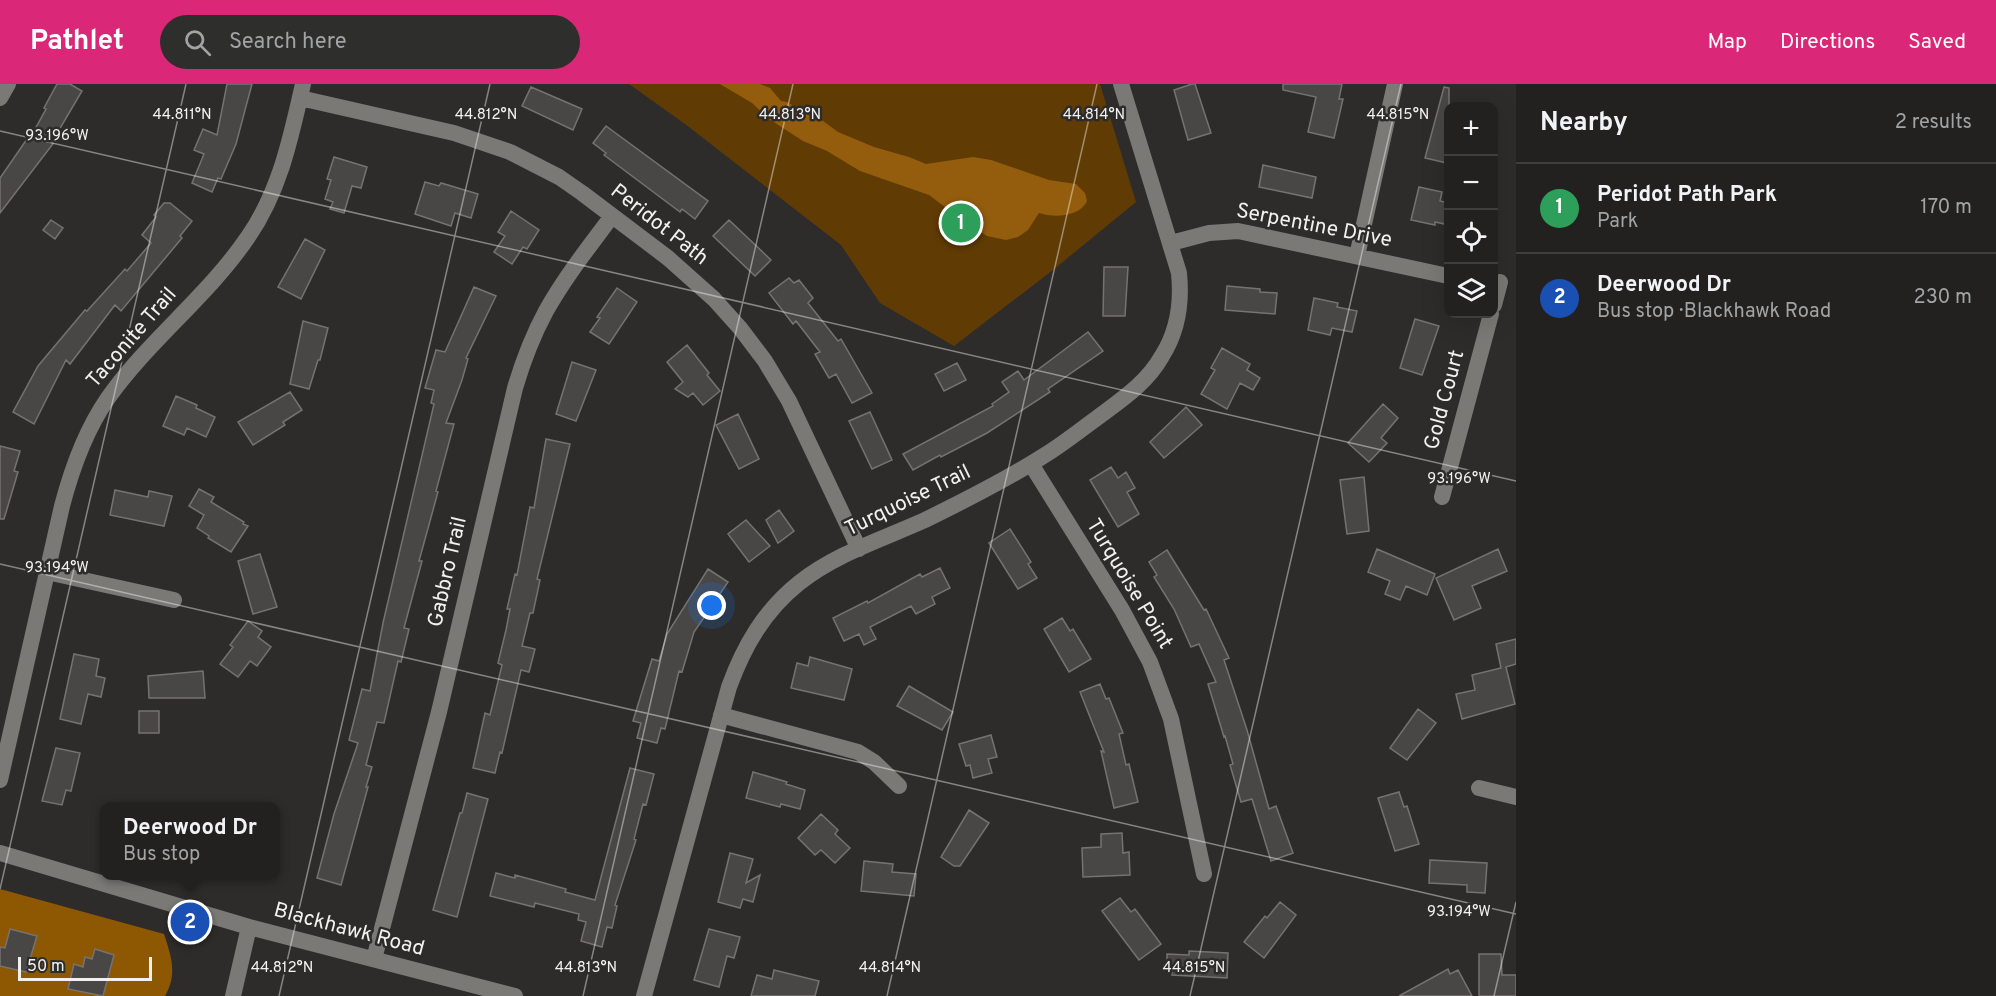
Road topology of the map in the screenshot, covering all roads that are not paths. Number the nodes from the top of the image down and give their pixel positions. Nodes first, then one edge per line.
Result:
1 (8, 84) edge
2 (1120, 84) edge
3 (1395, 84) edge
4 (301, 91) edge
5 (0, 98) edge
6 (612, 216) junction
7 (1171, 243) junction
8 (1357, 256) junction
9 (1444, 275) edge
10 (1490, 318) edge
11 (1031, 464) junction
12 (1442, 497) dead end
13 (859, 549) junction
14 (47, 572) junction
15 (174, 600) dead end
16 (721, 715) junction
17 (0, 780) edge
18 (899, 786) dead end
19 (1479, 788) dead end
20 (1516, 797) edge
21 (0, 853) edge
22 (1204, 874) dead end
23 (249, 927) junction
24 (374, 959) junction
25 (233, 996) edge
26 (515, 996) edge
27 (644, 996) edge

1 - 5 street
2 - 7 street, Turquoise Trail
3 - 8 street
4 - 6 street, Peridot Path
4 - 14 street, Taconite Trail
6 - 13 street, Peridot Path
6 - 24 street, Gabbro Trail
7 - 8 street, Serpentine Drive
7 - 11 street, Turquoise Trail
8 - 9 street, Serpentine Drive
10 - 12 street, Gold Court
11 - 13 street, Turquoise Trail
11 - 22 street, Turquoise Point
13 - 16 street, Turquoise Trail
14 - 15 street
14 - 17 street, Taconite Trail
16 - 18 street
16 - 27 street, Turquoise Trail
19 - 20 street
21 - 23 street, Blackhawk Road
23 - 24 street, Blackhawk Road
23 - 25 street
24 - 26 street, Blackhawk Road

